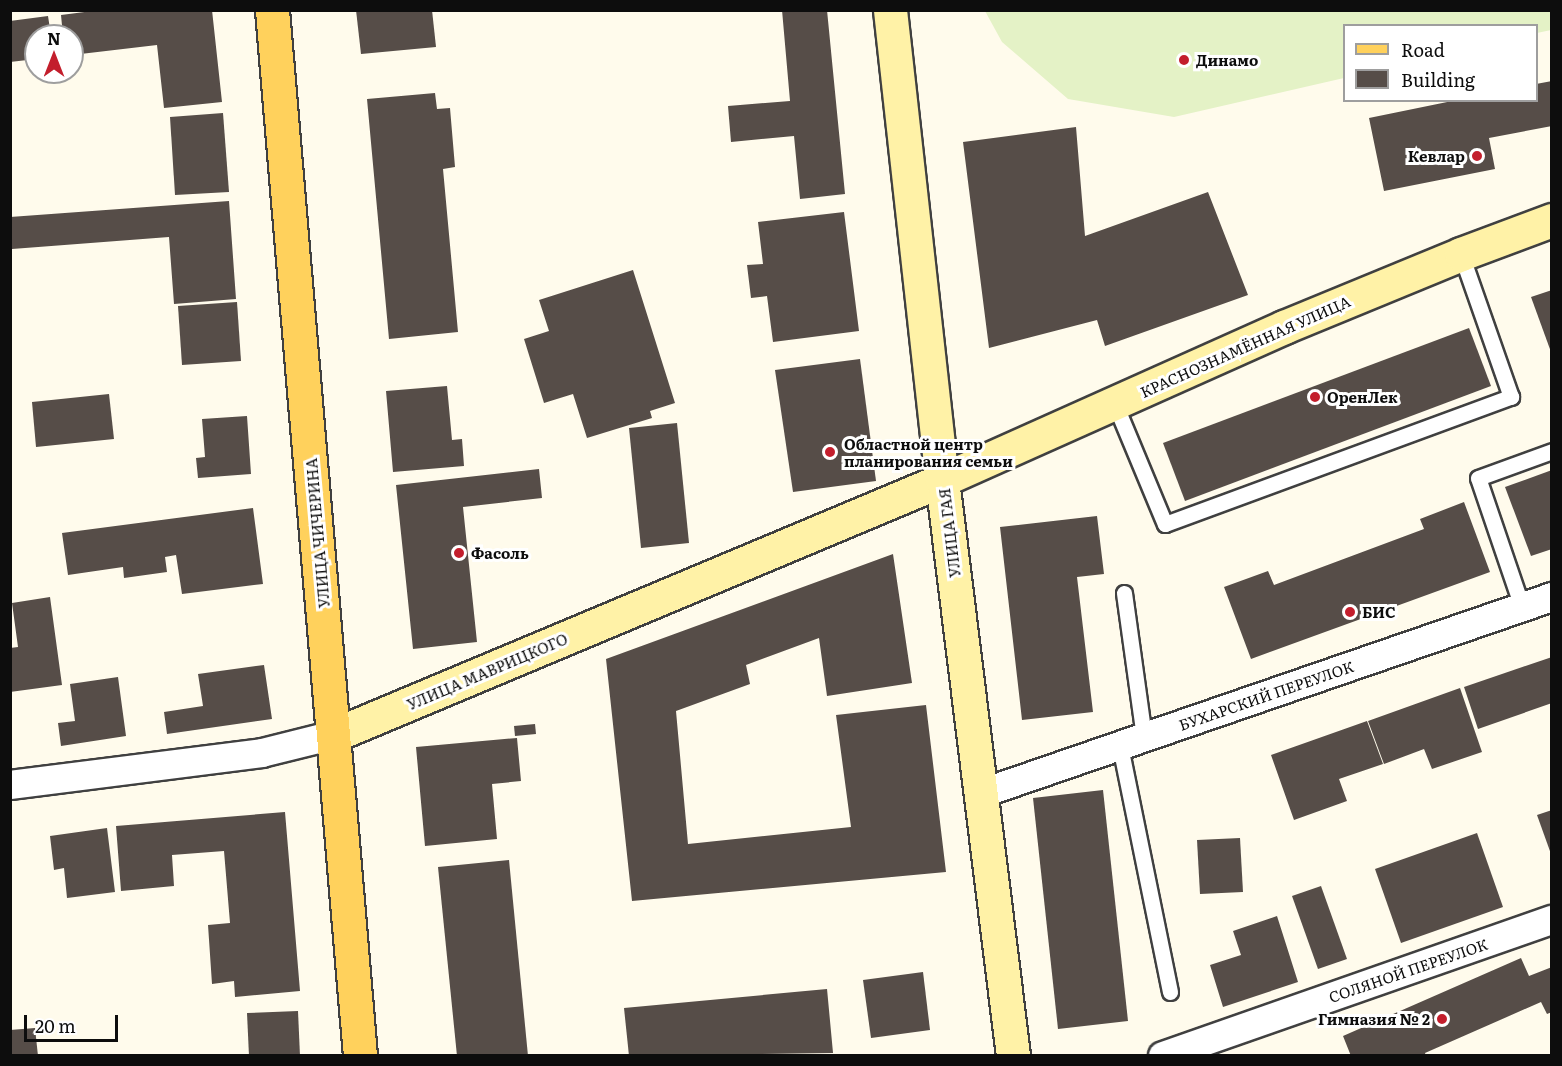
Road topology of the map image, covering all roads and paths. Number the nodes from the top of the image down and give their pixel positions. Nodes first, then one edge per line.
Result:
1 (272, 10) edge
2 (890, 10) edge
3 (1551, 220) edge
4 (1461, 254) junction
5 (1115, 404) junction
6 (1551, 451) edge
7 (942, 480) junction
8 (1124, 593) dead end
9 (1551, 597) edge
10 (1522, 607) junction
11 (334, 735) junction
12 (1132, 742) junction
13 (10, 785) edge
14 (980, 794) junction
15 (1551, 920) edge
16 (1170, 992) dead end
17 (360, 1056) edge
18 (1013, 1056) edge
19 (1163, 1056) edge

1 - 11 main road, УЛИЦА ЧИЧЕРИНА
2 - 7 main road, УЛИЦА ГАЯ
3 - 4 main road, КРАСНОЗНАМЁННАЯ УЛИЦА
4 - 5 main road, КРАСНОЗНАМЁННАЯ УЛИЦА
4 - 5 lane
5 - 7 main road, КРАСНОЗНАМЁННАЯ УЛИЦА
6 - 10 lane
7 - 11 main road, УЛИЦА МАВРИЦКОГО
7 - 14 main road, УЛИЦА ГАЯ
8 - 12 lane
9 - 10 street, БУХАРСКИЙ ПЕРЕУЛОК
10 - 12 street, БУХАРСКИЙ ПЕРЕУЛОК
11 - 13 street, УЛИЦА МАВРИЦКОГО
11 - 17 main road, УЛИЦА ЧИЧЕРИНА
12 - 14 street, БУХАРСКИЙ ПЕРЕУЛОК
12 - 16 lane
14 - 18 main road, УЛИЦА ГАЯ
15 - 19 street, СОЛЯНОЙ ПЕРЕУЛОК

